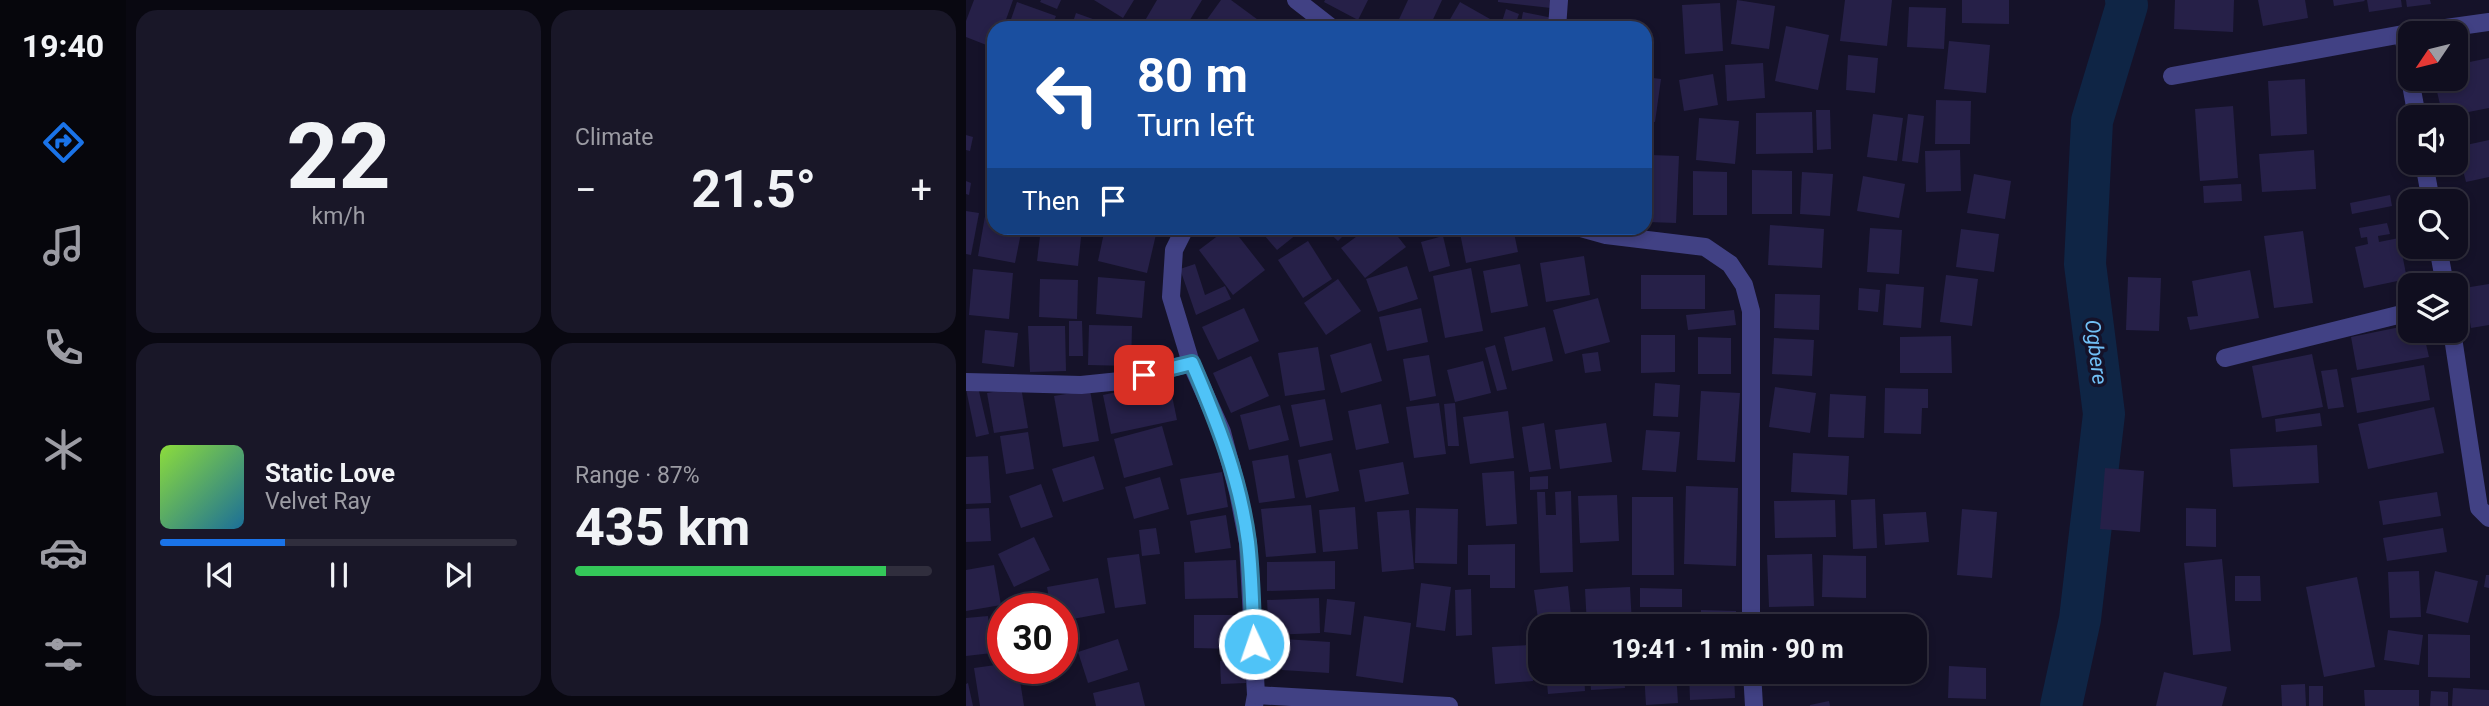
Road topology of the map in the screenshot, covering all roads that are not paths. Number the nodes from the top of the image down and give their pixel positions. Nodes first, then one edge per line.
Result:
1 (1296, 0) edge
2 (1559, 0) edge
3 (1319, 21) edge
4 (1558, 21) edge
5 (2489, 22) edge
6 (2468, 25) edge
7 (2398, 35) edge
8 (2172, 76) dead end
9 (1182, 235) edge
10 (1605, 235) edge
11 (2398, 315) edge
12 (2454, 343) edge
13 (2225, 358) dead end
14 (1192, 363) junction
15 (966, 382) edge
16 (2489, 518) edge
17 (1751, 614) edge
18 (1753, 684) edge
19 (1255, 700) edge
20 (1424, 705) edge
21 (1449, 706) edge
22 (1754, 706) edge

1 - 3 street
2 - 4 street
5 - 6 street
7 - 8 street
9 - 14 street
10 - 17 street
11 - 13 street
12 - 16 street
14 - 15 street
14 - 19 street
18 - 22 street
19 - 20 street
20 - 21 street

